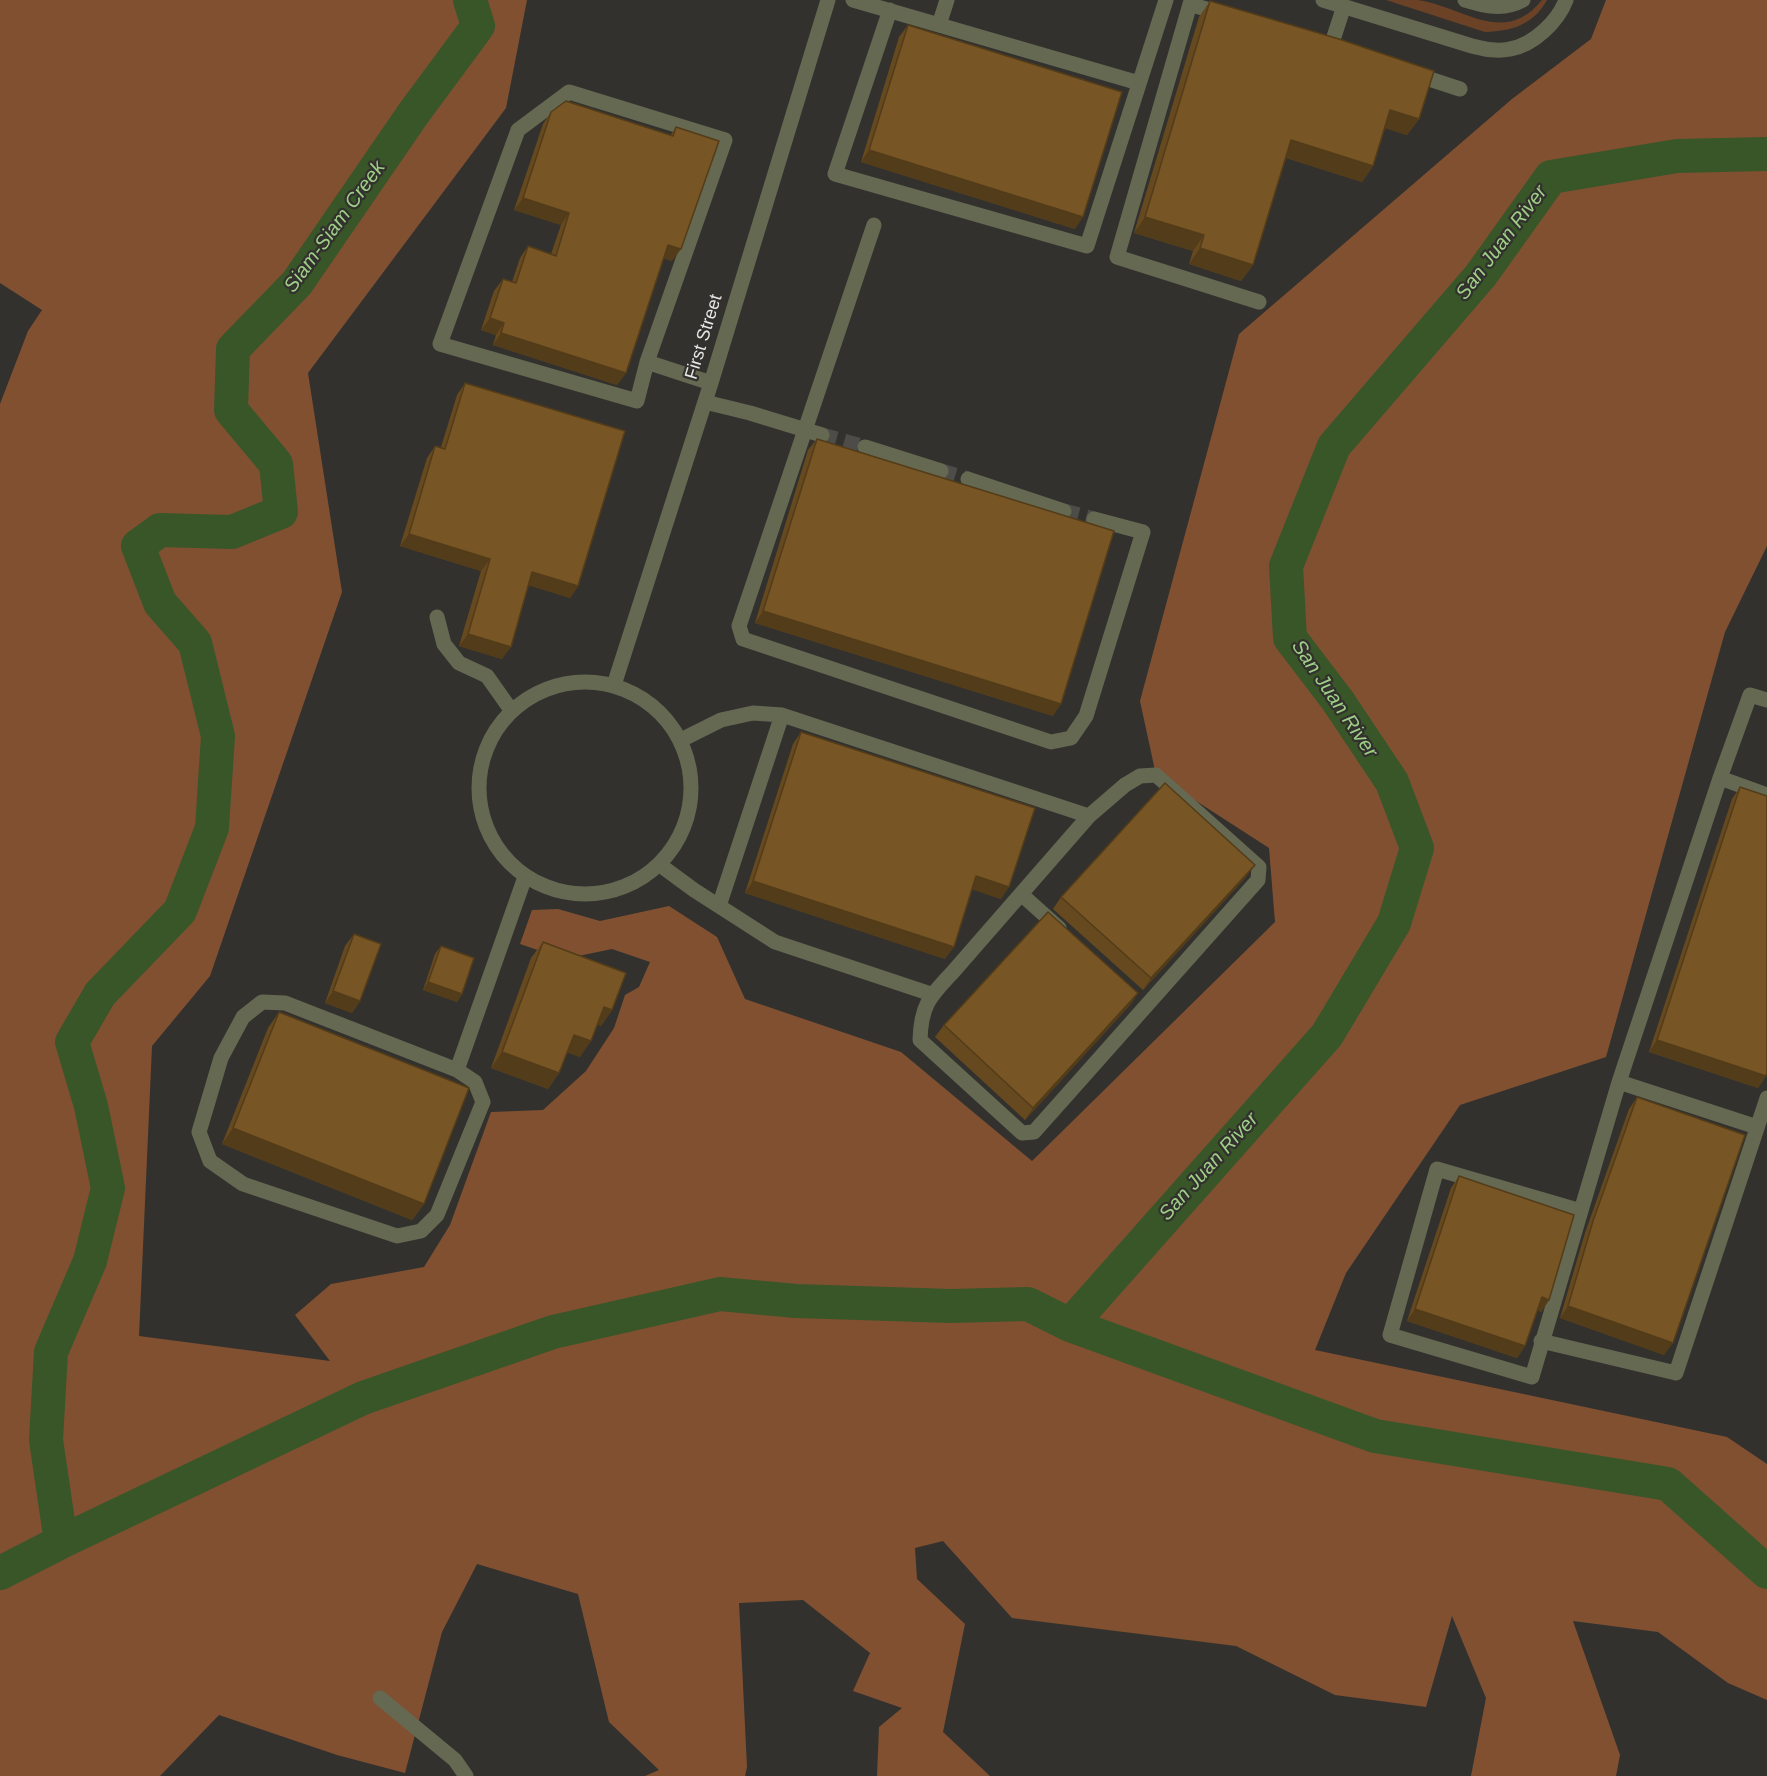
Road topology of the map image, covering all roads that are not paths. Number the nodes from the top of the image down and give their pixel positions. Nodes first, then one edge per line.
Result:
1 (828, 0) edge
2 (853, 0) edge
3 (947, 0) edge
4 (1166, 0) edge
5 (1323, 0) edge
6 (1465, 0) edge
7 (1523, 0) edge
8 (1566, 0) edge
9 (1344, 6) junction
10 (890, 10) junction
11 (1234, 17) edge
12 (939, 25) junction
13 (1331, 46) edge
14 (1396, 68) edge
15 (1139, 83) junction
16 (1460, 89) dead end
17 (874, 225) dead end
18 (1259, 302) dead end
19 (647, 362) junction
20 (711, 383) junction
21 (705, 402) junction
22 (803, 429) junction
23 (822, 435) tunnel mouth
24 (865, 447) tunnel mouth
25 (941, 471) tunnel mouth
26 (968, 479) tunnel mouth
27 (1064, 511) tunnel mouth
28 (1094, 519) tunnel mouth
29 (437, 617) dead end
30 (614, 684) junction
31 (1767, 700) edge
32 (511, 710) junction
33 (782, 715) junction
34 (681, 740) junction
35 (1720, 778) junction
36 (1767, 795) edge
37 (1089, 816) junction
38 (660, 865) junction
39 (525, 877) junction
40 (1021, 894) junction
41 (719, 906) junction
42 (1066, 934) edge
43 (931, 994) junction
44 (457, 1070) junction
45 (1619, 1082) junction
46 (1767, 1098) edge
47 (1757, 1127) junction
48 (1581, 1211) junction
49 (1541, 1341) junction
50 (380, 1698) dead end
51 (466, 1776) edge

1 - 20 street, First Street
2 - 10 street
3 - 12 street
4 - 15 street
5 - 9 street
6 - 7 street
8 - 9 street
9 - 13 street
10 - 12 street
10 - 15 street
11 - 18 street
12 - 15 street
14 - 16 street
17 - 22 street
19 - 19 street
19 - 20 street
20 - 21 street, First Street
21 - 22 street
21 - 30 street, First Street
22 - 23 street
22 - 28 street
24 - 25 street
26 - 27 street
29 - 32 street
30 - 32 street
30 - 34 street
31 - 35 street
32 - 39 street
33 - 34 street
33 - 37 street
33 - 41 street
34 - 38 street
35 - 36 street
35 - 45 street
37 - 40 street
37 - 43 street
38 - 39 street
38 - 41 street
39 - 44 street
40 - 42 street
40 - 43 street
41 - 43 street
44 - 44 street
45 - 47 street
45 - 48 street
46 - 47 street
47 - 49 street
48 - 49 street
48 - 49 street
50 - 51 street

